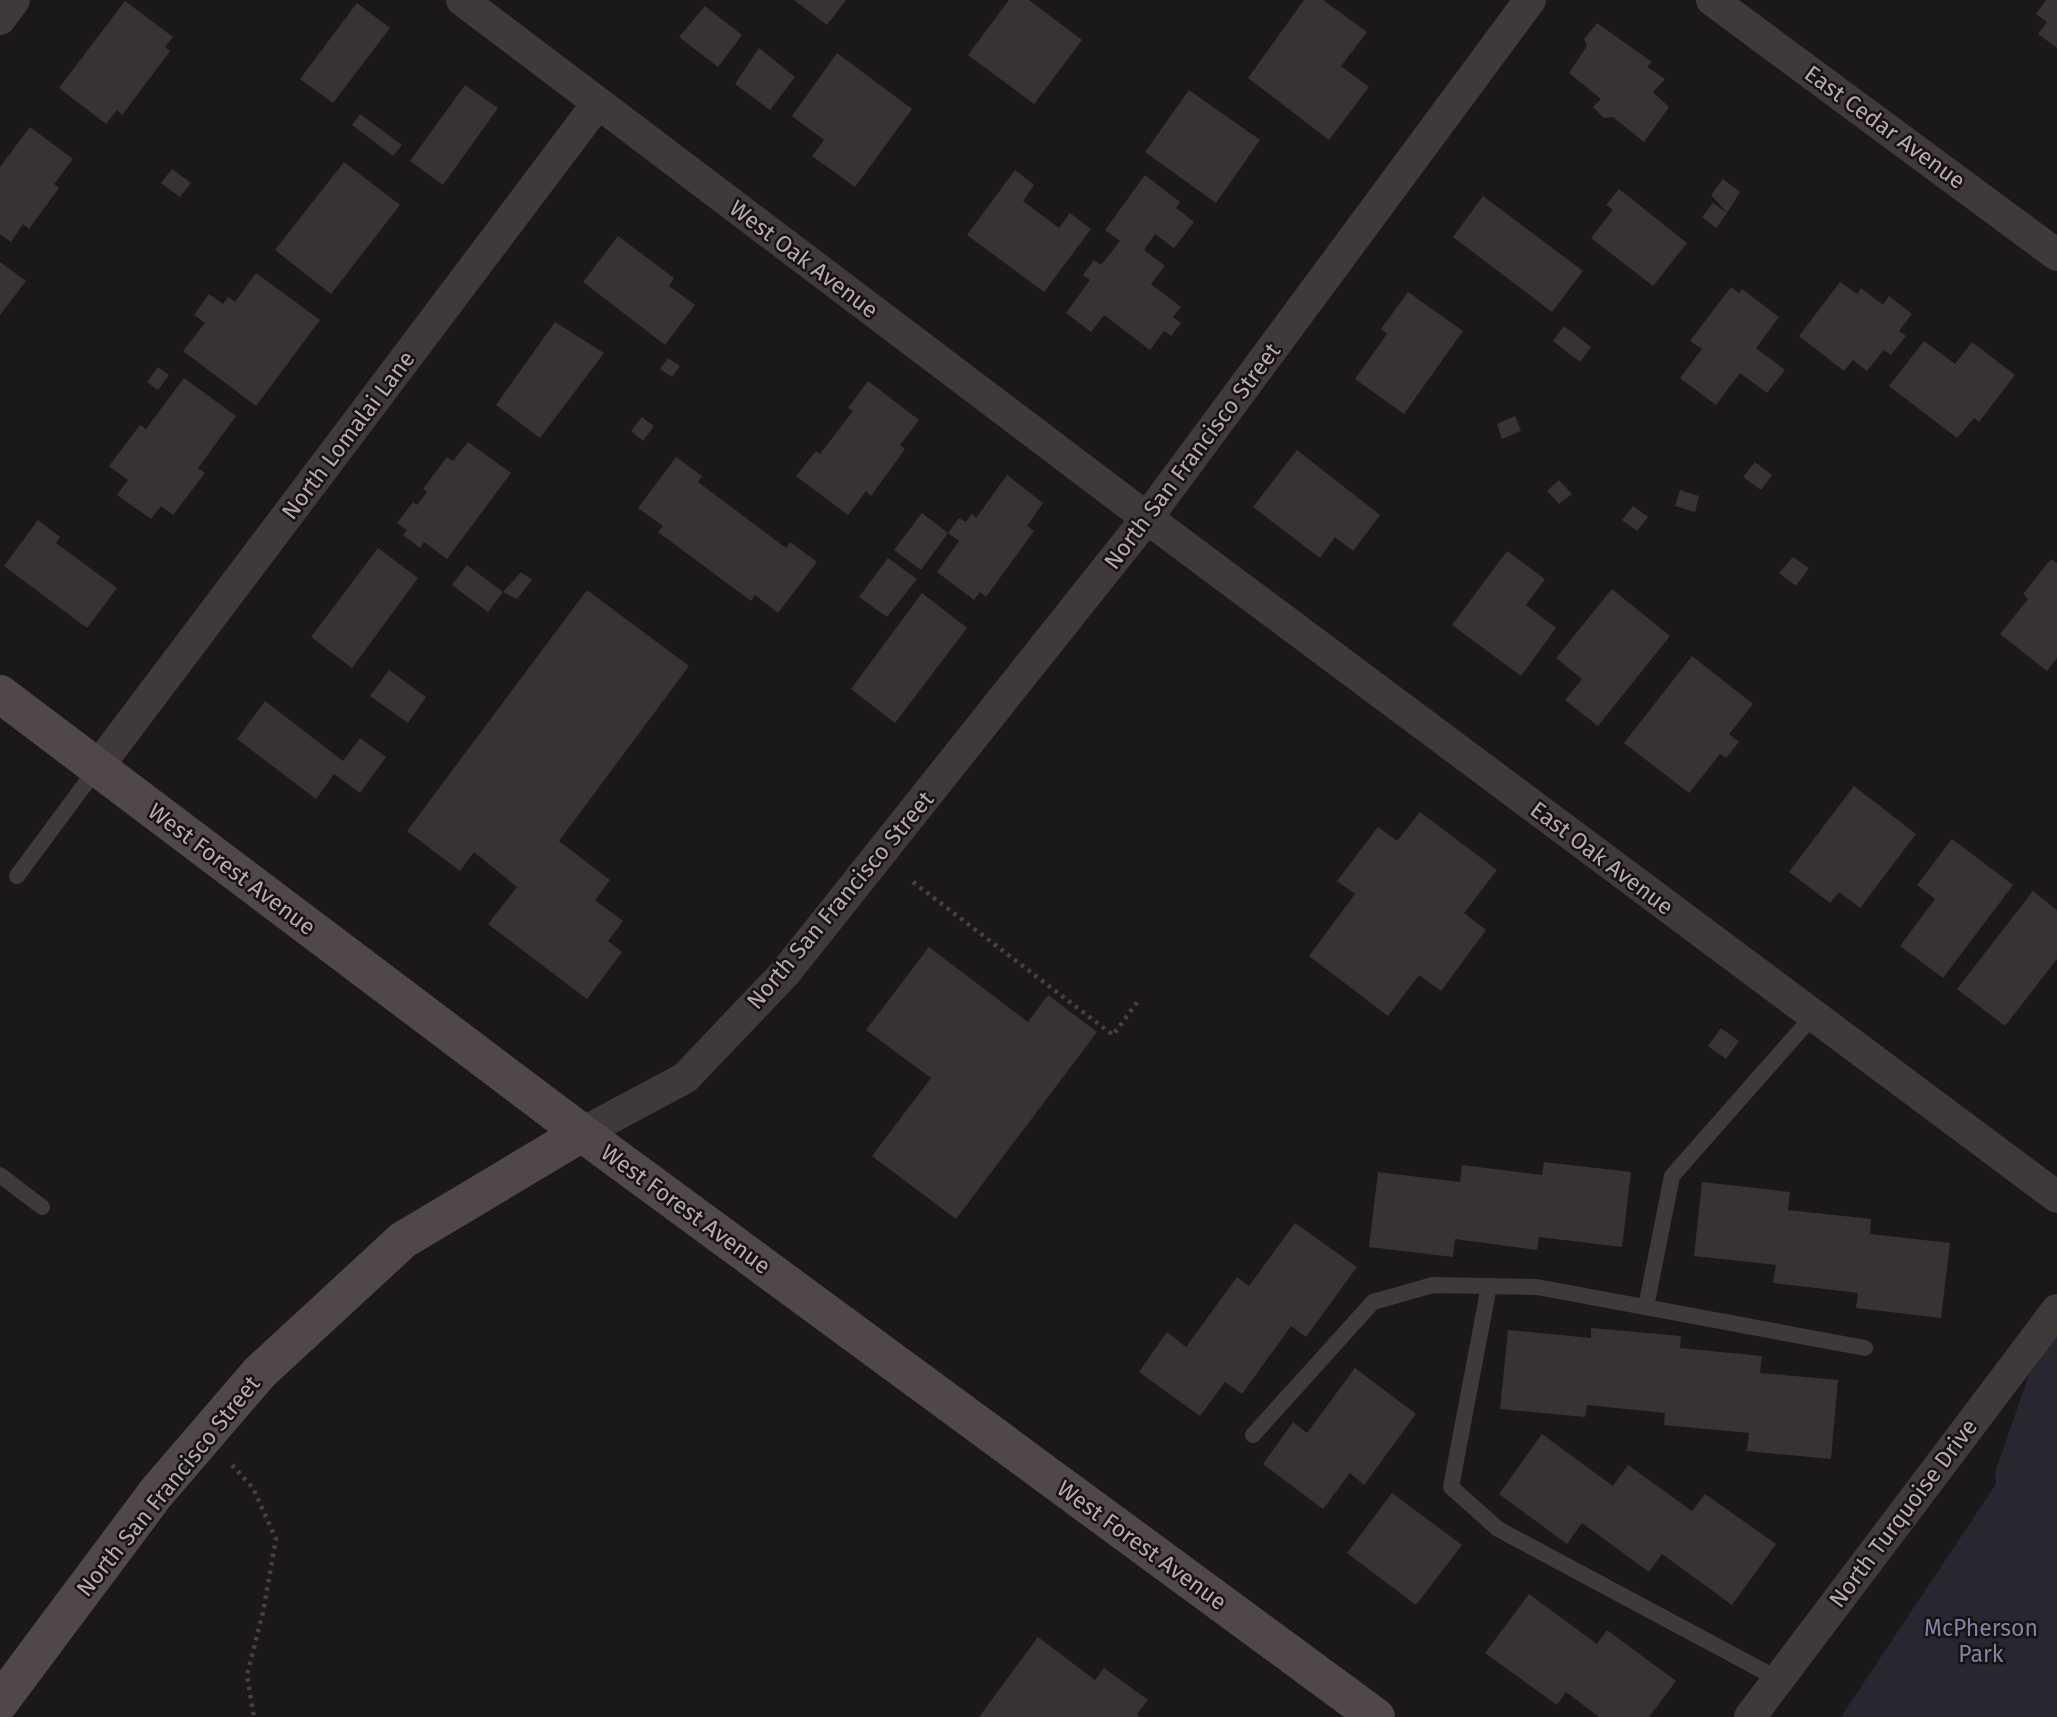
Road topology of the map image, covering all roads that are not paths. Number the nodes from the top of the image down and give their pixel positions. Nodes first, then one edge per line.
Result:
1 (14, 0) edge
2 (462, 0) edge
3 (1530, 0) edge
4 (1713, 0) edge
5 (0, 19) edge
6 (598, 103) junction
7 (2057, 254) edge
8 (1147, 519) junction
9 (0, 694) edge
10 (97, 768) junction
11 (17, 876) dead end
12 (1814, 1016) junction
13 (582, 1133) junction
14 (0, 1175) edge
15 (2057, 1198) edge
16 (42, 1207) dead end
17 (1489, 1286) junction
18 (1646, 1307) junction
19 (2057, 1310) edge
20 (1865, 1348) dead end
21 (1252, 1435) dead end
22 (1778, 1679) junction
23 (0, 1702) edge
24 (1376, 1717) edge
25 (1750, 1717) edge

1 - 5 street
2 - 6 street, West Oak Avenue
3 - 8 street, North San Francisco Street
4 - 7 street, East Cedar Avenue
6 - 8 street, West Oak Avenue
6 - 10 street, North Lomalai Lane
8 - 12 street, East Oak Avenue
8 - 13 street, North San Francisco Street
9 - 10 main road, West Forest Avenue
10 - 11 lane
10 - 13 main road, West Forest Avenue
12 - 15 street, East Oak Avenue
12 - 18 lane
13 - 23 main road, North San Francisco Street
13 - 24 main road, West Forest Avenue
14 - 16 lane
17 - 18 lane
17 - 21 lane
17 - 22 lane
18 - 20 lane
19 - 22 street, North Turquoise Drive
22 - 25 street, North Turquoise Drive

